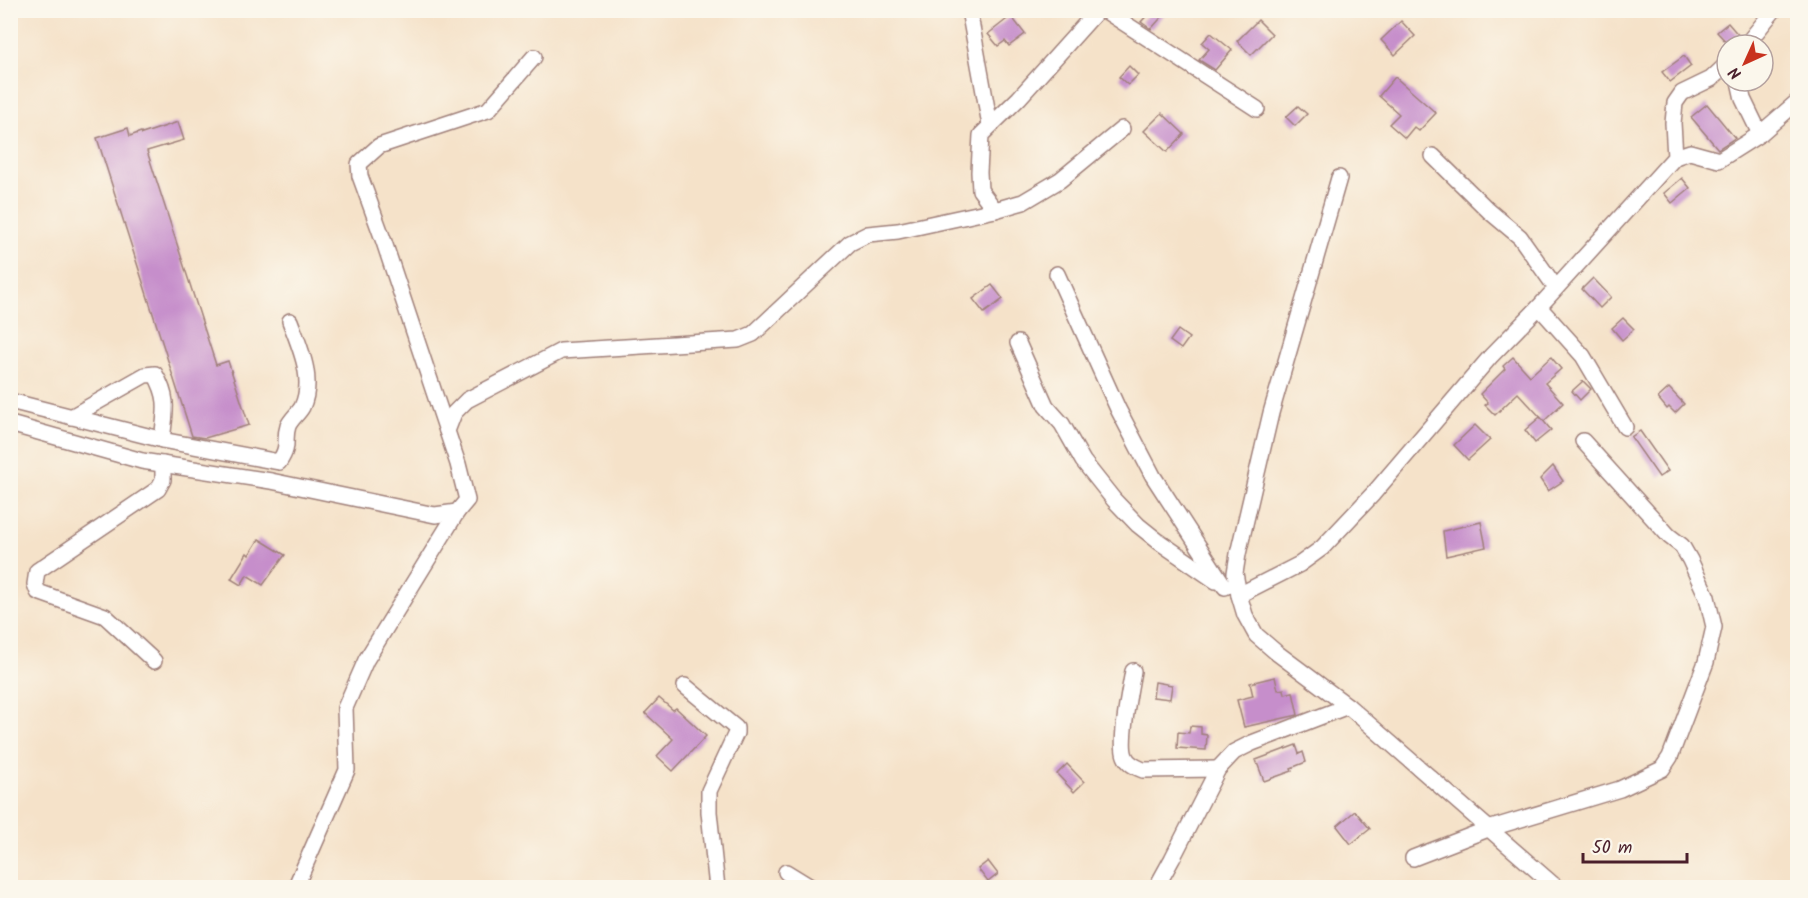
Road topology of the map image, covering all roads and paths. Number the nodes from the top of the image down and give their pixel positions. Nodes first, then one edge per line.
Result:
1 (969, 10) edge
2 (1098, 10) edge
3 (1104, 10) edge
4 (1774, 10) edge
5 (1756, 33) edge
6 (534, 57) dead end
7 (1715, 75) edge
8 (1742, 93) edge
9 (1797, 105) edge
10 (1257, 109) dead end
11 (990, 125) junction
12 (1122, 129) dead end
13 (1760, 134) junction
14 (1433, 156) dead end
15 (1675, 157) junction
16 (1339, 178) dead end
17 (995, 210) junction
18 (1057, 274) dead end
19 (1556, 288) junction
20 (1539, 307) junction
21 (290, 321) dead end
22 (1018, 343) dead end
23 (10, 401) edge
24 (71, 417) junction
25 (10, 423) edge
26 (1625, 427) dead end
27 (447, 431) junction
28 (162, 440) junction
29 (1583, 441) dead end
30 (164, 464) junction
31 (457, 512) junction
32 (1225, 587) junction
33 (1239, 595) junction
34 (154, 661) dead end
35 (1133, 671) dead end
36 (685, 686) dead end
37 (1348, 706) junction
38 (1218, 769) junction
39 (1488, 829) junction
40 (1413, 858) dead end
41 (786, 872) dead end
42 (1551, 886) edge
43 (294, 888) edge
44 (717, 888) edge
45 (812, 888) edge
46 (1156, 888) edge

1 - 11 street
2 - 11 street
3 - 10 street
4 - 5 street
6 - 27 street
7 - 15 street
8 - 13 street
9 - 13 street
11 - 17 street
12 - 17 street
13 - 15 street
14 - 19 street
15 - 19 street
16 - 33 street
17 - 27 street
18 - 32 street
19 - 20 street
20 - 26 street
20 - 33 street
21 - 28 street
22 - 32 street
23 - 24 street
24 - 28 street
24 - 28 street
25 - 30 street
27 - 31 street
29 - 39 street
30 - 31 street
30 - 34 street
31 - 43 street
32 - 33 street
33 - 37 street
35 - 38 street
36 - 44 street
37 - 38 street
37 - 39 street
38 - 46 street
39 - 40 street
39 - 42 street
41 - 45 street

